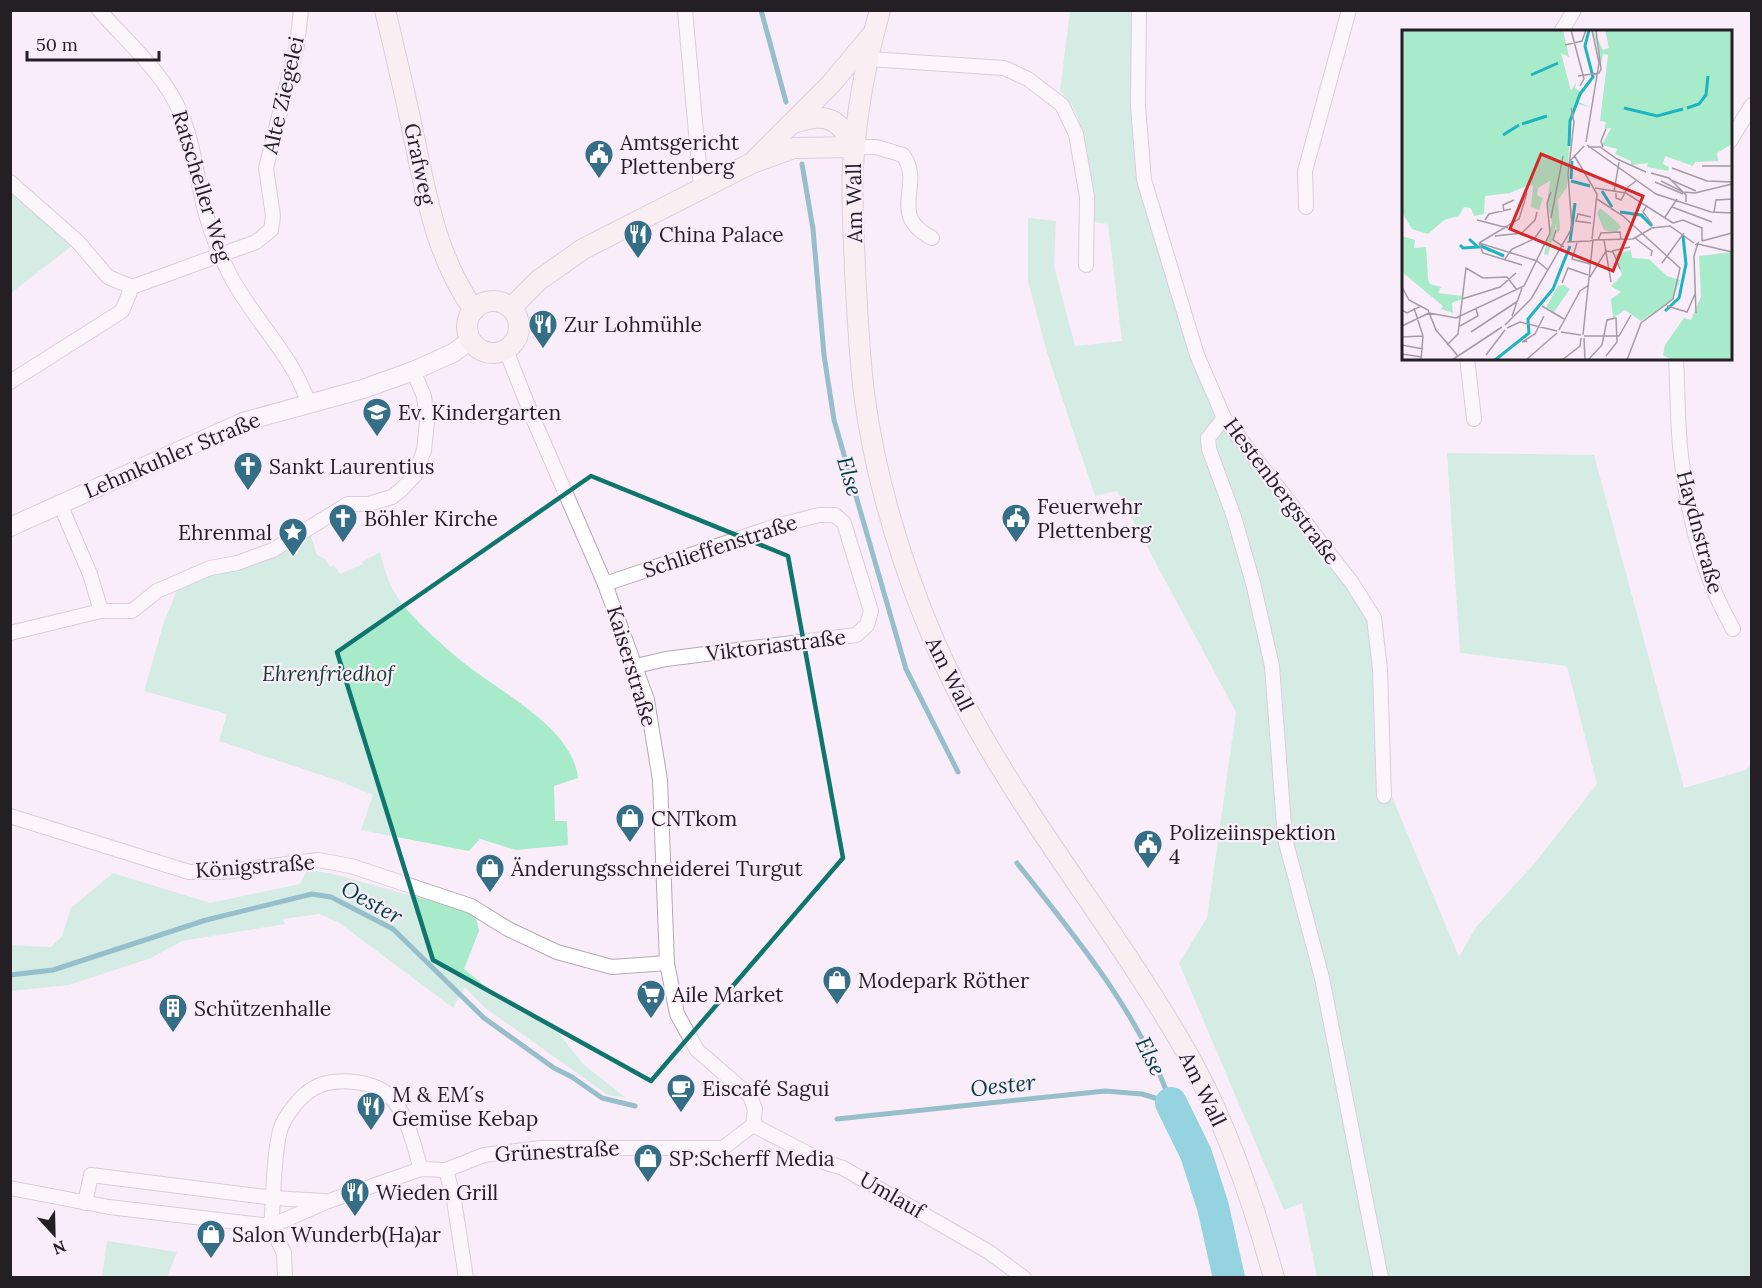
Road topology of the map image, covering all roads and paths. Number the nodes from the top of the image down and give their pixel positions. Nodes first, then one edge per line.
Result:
1 (99, 10) edge
2 (301, 10) edge
3 (385, 10) edge
4 (685, 10) edge
5 (880, 10) edge
6 (1139, 10) edge
7 (1348, 10) edge
8 (1574, 10) edge
9 (1562, 30) edge
10 (874, 32) junction
11 (869, 59) junction
12 (1752, 105) edge
13 (789, 124) junction
14 (1732, 139) edge
15 (854, 147) junction
16 (752, 163) junction
17 (10, 182) edge
18 (701, 188) junction
19 (1306, 207) dead end
20 (932, 238) dead end
21 (221, 256) junction
22 (1086, 265) dead end
23 (132, 287) junction
24 (511, 308) junction
25 (474, 310) junction
26 (471, 340) junction
27 (506, 350) junction
28 (1467, 360) edge
29 (1676, 360) edge
30 (413, 371) junction
31 (10, 382) edge
32 (308, 403) junction
33 (1224, 418) junction
34 (1474, 419) dead end
35 (60, 504) junction
36 (836, 515) joint
37 (10, 527) edge
38 (605, 584) junction
39 (101, 610) junction
40 (1733, 629) dead end
41 (10, 633) edge
42 (636, 666) junction
43 (1384, 796) dead end
44 (10, 816) edge
45 (666, 963) junction
46 (753, 1125) junction
47 (421, 1169) junction
48 (446, 1170) junction
49 (10, 1188) edge
50 (274, 1198) junction
51 (326, 1202) junction
52 (85, 1203) junction
53 (271, 1226) junction
54 (285, 1278) edge
55 (466, 1278) edge
56 (1024, 1278) edge
57 (1274, 1278) edge
58 (1381, 1278) edge

1 - 21 street, Ratscheller Weg
2 - 21 street, Alte Ziegelei
3 - 25 main road, Grafweg
4 - 18 street
5 - 10 main road
6 - 33 street, Hestenbergstraße
7 - 19 street
8 - 9 street
10 - 11 main road
10 - 13 main road
11 - 15 main road
11 - 22 street
12 - 14 street
13 - 15 main road
13 - 16 main road
15 - 16 main road
15 - 20 street, Am Wall
15 - 57 main road, Am Wall
16 - 18 main road
17 - 23 street
18 - 24 main road
21 - 23 street
21 - 32 street, Ratscheller Weg
23 - 31 street
24 - 25 main road
24 - 27 main road
25 - 26 main road
26 - 27 main road
26 - 30 street, Lehmkuhler Straße
27 - 38 street, Kaiserstraße
28 - 34 street
29 - 40 street, Haydnstraße
30 - 32 street, Lehmkuhler Straße
30 - 39 street
32 - 35 street, Lehmkuhler Straße
33 - 43 street, Hestenbergstraße
33 - 58 street
35 - 37 street, Lehmkuhler Straße
35 - 39 street
36 - 38 street, Schlieffenstraße
36 - 42 street, Viktoriastraße
38 - 42 street, Kaiserstraße
39 - 41 street
42 - 45 street, Kaiserstraße
44 - 45 street, Königstraße
45 - 46 street, Kaiserstraße
46 - 48 street, Grünestraße
46 - 56 street, Umlauf
47 - 48 street, Grünestraße
47 - 50 street
47 - 51 street, Grünestraße
48 - 55 street
49 - 52 street
50 - 51 street, Grünestraße
50 - 52 street, Grünestraße
50 - 53 street
51 - 53 street, Grünestraße
52 - 53 street
53 - 54 street

